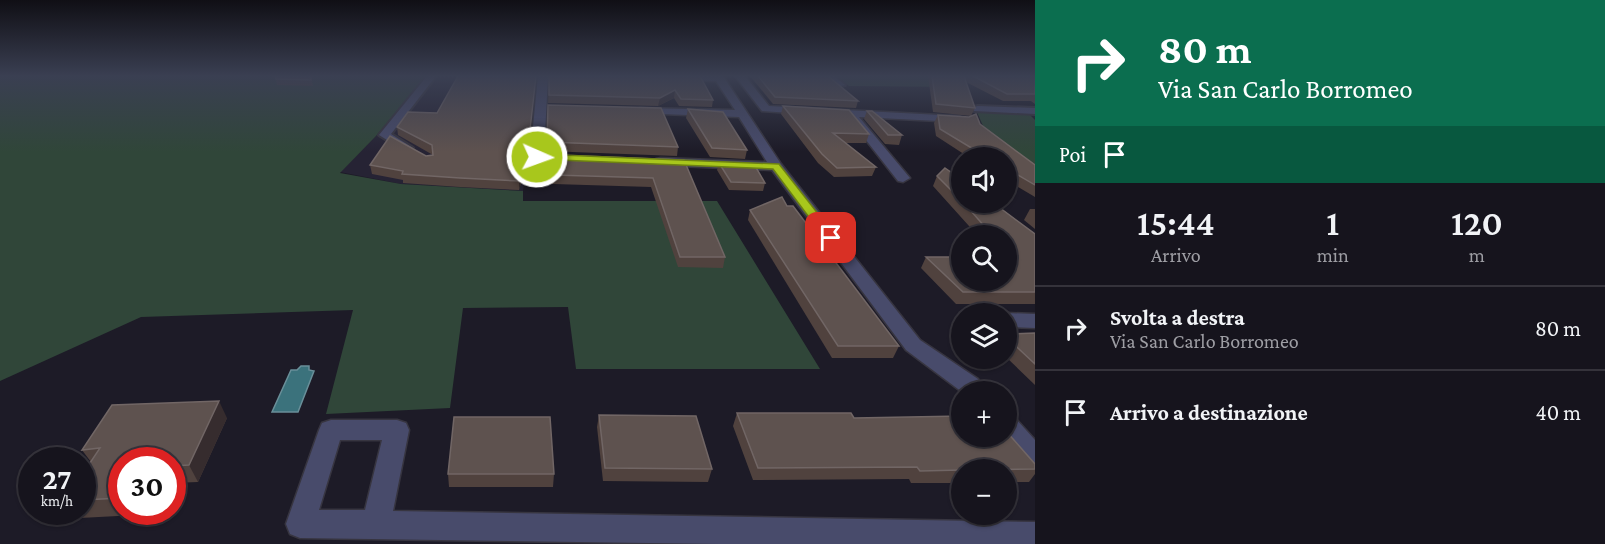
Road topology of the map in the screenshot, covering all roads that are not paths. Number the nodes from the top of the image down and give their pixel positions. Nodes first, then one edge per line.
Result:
1 (412, 101) edge
2 (545, 101) edge
3 (735, 101) edge
4 (760, 101) edge
5 (978, 109) dead end
6 (630, 111) edge
7 (1035, 111) edge
8 (850, 113) junction
9 (743, 114) junction
10 (966, 119) edge
11 (419, 154) edge
12 (572, 158) edge
13 (651, 161) edge
14 (776, 166) junction
15 (903, 178) dead end
16 (1017, 320) edge
17 (1035, 321) edge
18 (961, 381) edge
19 (1017, 437) edge
20 (1035, 457) edge
21 (376, 524) dead end
22 (1035, 536) edge

1 - 11 lane
2 - 12 street
3 - 9 street
4 - 8 street
5 - 7 lane
6 - 9 street
8 - 10 street
8 - 15 street
9 - 14 street
13 - 14 street
14 - 18 street
16 - 17 street
19 - 20 street
21 - 22 street

